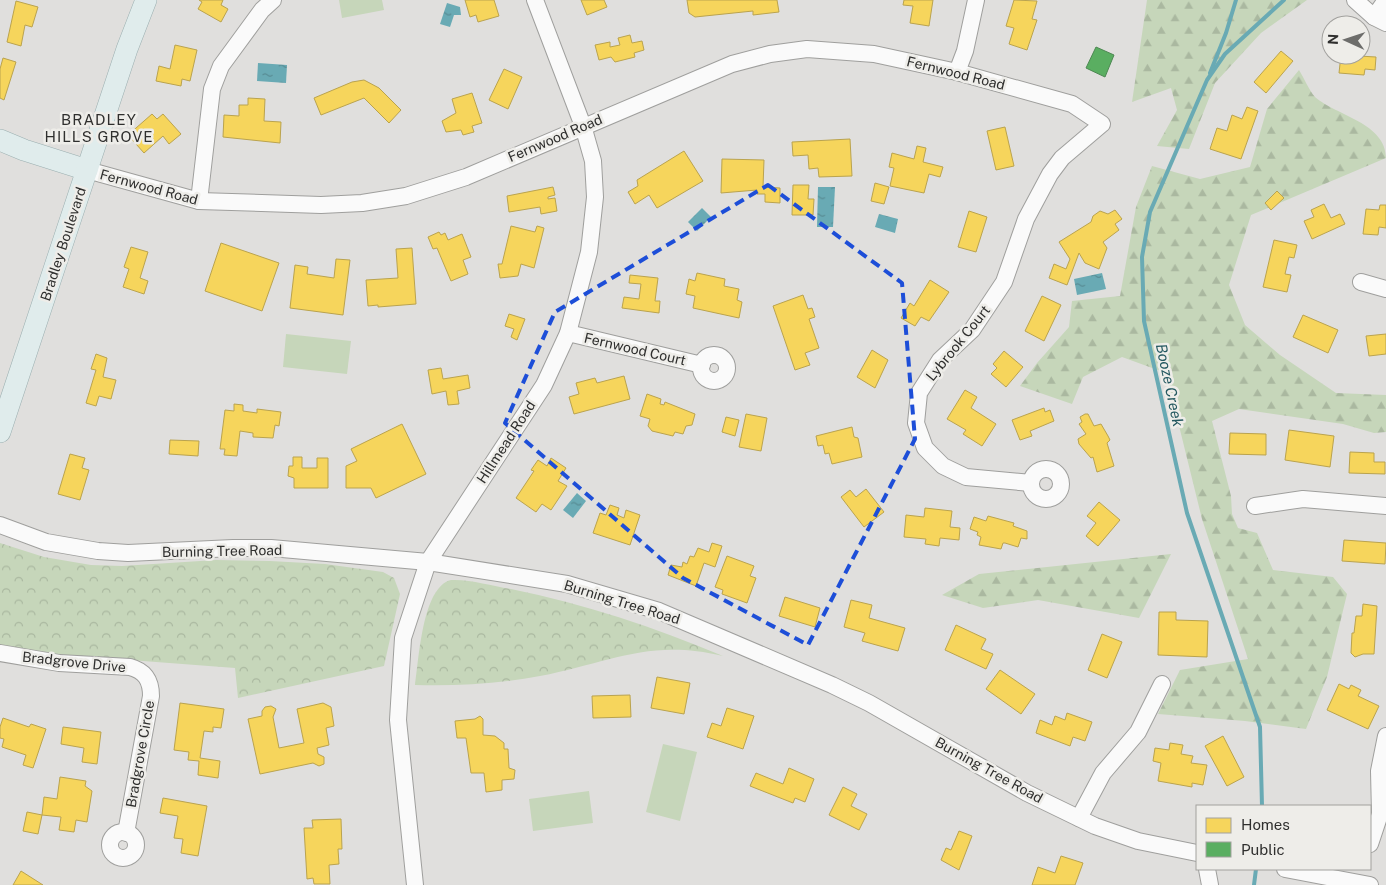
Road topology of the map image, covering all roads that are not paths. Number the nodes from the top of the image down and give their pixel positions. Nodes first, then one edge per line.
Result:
1 (146, 0) edge
2 (273, 0) edge
3 (535, 0) edge
4 (976, 0) edge
5 (1355, 0) edge
6 (1386, 0) edge
7 (1380, 20) edge
8 (957, 72) junction
9 (1102, 124) joint
10 (583, 126) junction
11 (0, 140) edge
12 (87, 170) junction
13 (199, 201) junction
14 (1361, 282) dead end
15 (1386, 289) edge
16 (568, 333) junction
17 (702, 365) dead end
18 (0, 432) edge
19 (1031, 483) dead end
20 (1255, 506) dead end
21 (1386, 506) edge
22 (0, 525) edge
23 (428, 562) junction
24 (0, 654) edge
25 (146, 676) joint
26 (1162, 684) dead end
27 (1386, 736) edge
28 (1079, 818) junction
29 (126, 832) dead end
30 (1371, 841) edge
31 (1196, 853) edge
32 (1207, 870) edge
33 (1293, 870) edge
34 (1362, 879) edge
35 (415, 885) edge
36 (1210, 885) edge

1 - 12 main road, Bradley Boulevard
2 - 13 street
3 - 10 street, Hillmead Road
4 - 8 street
5 - 7 street
6 - 7 street
8 - 9 street, Fernwood Road
8 - 10 street, Fernwood Road
9 - 19 street, Lybrook Court
10 - 13 street, Fernwood Road
10 - 16 street, Hillmead Road
11 - 12 main road, Fernwood Road
12 - 13 street, Fernwood Road
12 - 18 main road, Bradley Boulevard
14 - 15 street
16 - 17 street, Fernwood Court
16 - 23 street, Hillmead Road
20 - 21 street
22 - 23 street, Burning Tree Road
23 - 28 street, Burning Tree Road
23 - 35 street, Hillmead Road
24 - 25 street, Bradgrove Drive
25 - 29 street, Bradgrove Circle
26 - 28 street
27 - 30 street
28 - 31 street, Burning Tree Road
32 - 36 street
33 - 34 street

